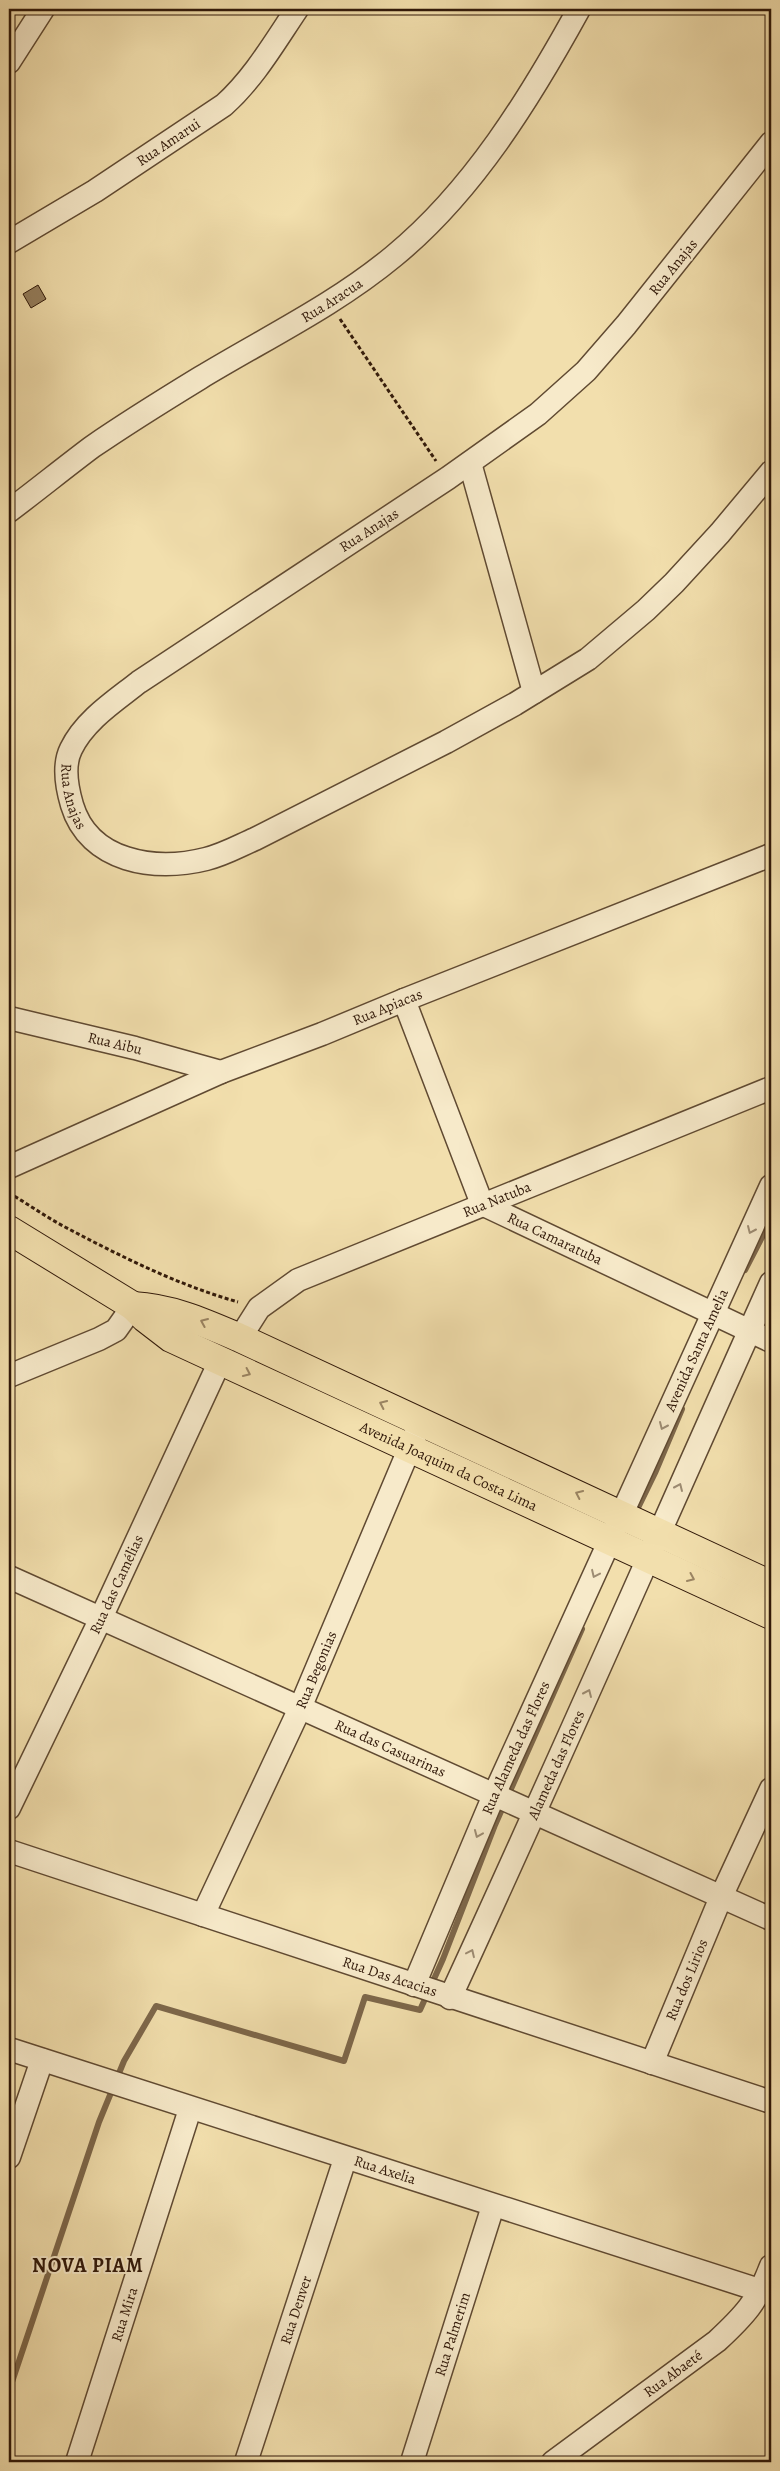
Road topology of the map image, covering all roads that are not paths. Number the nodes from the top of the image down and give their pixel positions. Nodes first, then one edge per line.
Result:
1 (43, 9) edge
2 (297, 9) edge
3 (579, 9) edge
4 (9, 62) edge
5 (771, 143) edge
6 (9, 242) edge
7 (470, 463) junction
8 (771, 472) edge
9 (9, 511) edge
10 (534, 692) junction
11 (771, 855) edge
12 (404, 1000) junction
13 (9, 1018) edge
14 (221, 1072) junction
15 (771, 1088) edge
16 (9, 1167) edge
17 (771, 1186) edge
18 (482, 1204) junction
19 (9, 1230) edge
20 (771, 1283) edge
21 (134, 1306) junction
22 (713, 1314) junction
23 (750, 1331) junction
24 (240, 1338) junction
25 (771, 1341) edge
26 (220, 1361) junction
27 (9, 1376) edge
28 (421, 1421) junction
29 (409, 1448) junction
30 (623, 1514) junction
31 (659, 1531) junction
32 (611, 1540) junction
33 (646, 1558) junction
34 (9, 1577) edge
35 (771, 1585) edge
36 (771, 1615) edge
37 (101, 1618) junction
38 (300, 1708) junction
39 (771, 1789) edge
40 (494, 1795) junction
41 (9, 1808) edge
42 (536, 1813) junction
43 (9, 1851) edge
44 (721, 1897) junction
45 (203, 1915) junction
46 (771, 1919) edge
47 (414, 1985) junction
48 (450, 1998) junction
49 (9, 2049) edge
50 (42, 2060) junction
51 (652, 2063) junction
52 (771, 2102) edge
53 (190, 2109) junction
54 (9, 2158) edge
55 (345, 2159) junction
56 (494, 2206) junction
57 (771, 2266) edge
58 (762, 2292) junction
59 (77, 2462) edge
60 (246, 2462) edge
61 (412, 2462) edge
62 (553, 2462) edge

1 - 4 street
2 - 6 street, Rua Amarui
3 - 9 street, Rua Aracua
5 - 7 street, Rua Anajas
7 - 10 street
7 - 10 street, Rua Anajas
8 - 10 street, Rua Anajas
11 - 12 street, Rua Apiacas
12 - 14 street, Rua Apiacas
12 - 18 street
13 - 14 street, Rua Aibu
14 - 16 street, Rua Apiacas
15 - 18 street, Rua Natuba
17 -> 22 street, Avenida Santa Amelia
18 - 22 street, Rua Camaratuba
18 - 24 street, Rua Natuba
19 - 21 main road, Avenida Joaquim da Costa Lima
20 - 23 street
24 -> 21 main road, Avenida Joaquim da Costa Lima
21 - 26 main road, Avenida Joaquim da Costa Lima
21 - 27 street
22 - 23 street, Rua Camaratuba
22 -> 30 street, Avenida Santa Amelia
23 - 25 street, Rua Camaratuba
31 -> 23 street
28 -> 24 main road, Avenida Joaquim da Costa Lima
26 -> 29 main road, Avenida Joaquim da Costa Lima
26 - 37 street, Rua das Camélias
28 - 29 street, Rua Begonias
30 -> 28 main road, Avenida Joaquim da Costa Lima
29 - 32 main road, Avenida Joaquim da Costa Lima
29 - 38 street, Rua Begonias
30 - 31 main road, Avenida Joaquim da Costa Lima
30 - 32 street, Rua Alameda das Flores
31 - 33 street, Alameda das Flores
31 - 35 main road, Avenida Joaquim da Costa Lima
32 - 33 main road, Avenida Joaquim da Costa Lima
32 -> 40 street, Rua Alameda das Flores
33 -> 36 main road, Avenida Joaquim da Costa Lima
42 -> 33 street, Alameda das Flores
34 - 37 street, Rua das Casuarinas
37 - 38 street, Rua das Casuarinas
37 - 41 street, Rua das Camélias
38 - 40 street, Rua das Casuarinas
38 - 45 street, Rua Begonias
39 - 44 street, Rua dos Lirios
40 - 42 street, Rua das Casuarinas
40 -> 47 street, Rua Alameda das Flores
42 - 44 street, Rua das Casuarinas
48 -> 42 street, Alameda das Flores
43 - 45 street, Rua Das Acacias
44 - 46 street, Rua das Casuarinas
44 - 51 street, Rua dos Lirios
45 - 47 street, Rua Das Acacias
47 - 48 street, Rua Das Acacias
48 - 51 street, Rua Das Acacias
49 - 50 street, Rua Axelia
50 - 53 street, Rua Axelia
50 - 54 street
51 - 52 street, Rua Das Acacias
53 - 55 street, Rua Axelia
53 - 59 street, Rua Mira
55 - 56 street, Rua Axelia
55 - 60 street, Rua Denver
56 - 58 street, Rua Axelia
56 - 61 street, Rua Palmerim
57 - 58 street, Rua Abaeté
58 - 62 street, Rua Abaeté

